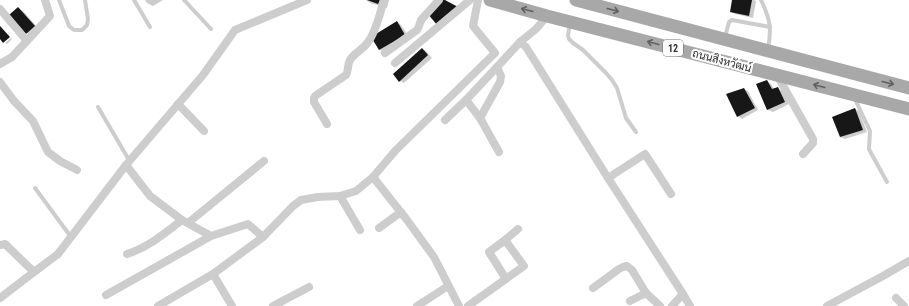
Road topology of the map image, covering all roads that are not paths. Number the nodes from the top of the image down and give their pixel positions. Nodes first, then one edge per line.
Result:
1 (45, 0) edge
2 (59, 0) edge
3 (86, 0) edge
4 (134, 0) edge
5 (184, 0) edge
6 (307, 0) edge
7 (384, 0) edge
8 (439, 0) edge
9 (470, 0) edge
10 (478, 0) edge
11 (490, 0) edge
12 (576, 0) edge
13 (761, 0) edge
14 (593, 2) edge
15 (0, 9) edge
16 (547, 16) junction
17 (570, 22) junction
18 (150, 27) dead end
19 (770, 27) junction
20 (211, 29) dead end
21 (724, 40) junction
22 (27, 41) junction
23 (520, 42) junction
24 (768, 51) junction
25 (385, 54) dead end
26 (396, 63) dead end
27 (0, 64) edge
28 (497, 67) junction
29 (777, 75) junction
30 (862, 76) junction
31 (0, 82) edge
32 (909, 88) edge
33 (855, 96) junction
34 (466, 100) junction
35 (178, 104) junction
36 (98, 107) dead end
37 (909, 109) edge
38 (480, 118) junction
39 (445, 120) dead end
40 (327, 124) dead end
41 (204, 130) dead end
42 (636, 132) dead end
43 (499, 152) dead end
44 (803, 154) dead end
45 (264, 161) dead end
46 (128, 163) junction
47 (77, 170) dead end
48 (373, 177) junction
49 (608, 178) junction
50 (887, 182) dead end
51 (35, 188) dead end
52 (671, 194) dead end
53 (340, 196) junction
54 (401, 212) junction
55 (185, 221) junction
56 (379, 228) dead end
57 (518, 229) dead end
58 (360, 230) dead end
59 (211, 236) junction
60 (71, 237) junction
61 (263, 237) junction
62 (505, 240) junction
63 (2, 242) edge
64 (127, 254) dead end
65 (909, 261) edge
66 (34, 272) junction
67 (213, 274) junction
68 (506, 279) junction
69 (448, 286) junction
70 (309, 287) dead end
71 (593, 288) dead end
72 (646, 294) junction
73 (684, 294) junction
74 (106, 295) dead end
75 (0, 298) edge
76 (896, 298) dead end
77 (630, 301) dead end
78 (158, 306) edge
79 (232, 306) edge
80 (273, 306) edge
81 (417, 306) edge
82 (459, 306) edge
83 (468, 306) edge
84 (660, 306) edge
85 (672, 306) edge
86 (690, 306) edge
87 (827, 306) edge
88 (904, 306) edge

1 - 22 street
2 - 3 lane
4 - 18 lane
5 - 20 lane
6 - 35 street
7 - 40 street
8 - 25 street
9 - 26 street
10 - 48 street
16 -> 11 main road, ถนนสิงหวัฒน์ / 12
12 - 14 main road, ถนนสิงหวัฒน์ / 12
13 - 19 lane
14 -> 21 main road, ถนนสิงหวัฒน์ / 12
15 - 22 street
16 - 17 main road, ถนนสิงหวัฒน์ / 12
16 - 23 street
29 -> 17 main road, ถนนสิงหวัฒน์ / 12
17 - 42 lane
19 - 21 lane
19 - 24 lane
21 - 24 main road, ถนนสิงหวัฒน์ / 12
22 - 27 street
23 - 28 street
23 - 49 street
24 - 30 main road, ถนนสิงหวัฒน์ / 12
28 - 34 street
28 - 38 street
33 -> 29 main road, ถนนสิงหวัฒน์ / 12
29 - 44 street
30 -> 32 main road, ถนนสิงหวัฒน์ / 12
30 - 33 main road
31 - 47 street
33 - 37 main road, ถนนสิงหวัฒน์ / 12
33 - 50 lane
34 - 38 street
34 - 39 street
35 - 41 street
35 - 46 street
36 - 46 lane
38 - 43 street
45 - 55 street
46 - 55 street
46 - 60 street
48 - 53 street
48 - 54 street
49 - 52 street
49 - 73 street
51 - 60 lane
53 - 58 street
53 - 61 street
54 - 56 street
54 - 69 street
55 - 59 street
55 - 64 street
57 - 62 street
59 - 61 street
59 - 74 street
60 - 66 street
61 - 67 street
62 - 68 street
62 - 68 street
63 - 66 street
65 - 87 street
66 - 75 street
67 - 78 street
67 - 79 street
68 - 83 street
69 - 81 street
69 - 82 street
70 - 80 street
71 - 72 street
72 - 77 street
72 - 84 street
73 - 85 street
73 - 86 street
76 - 88 street

